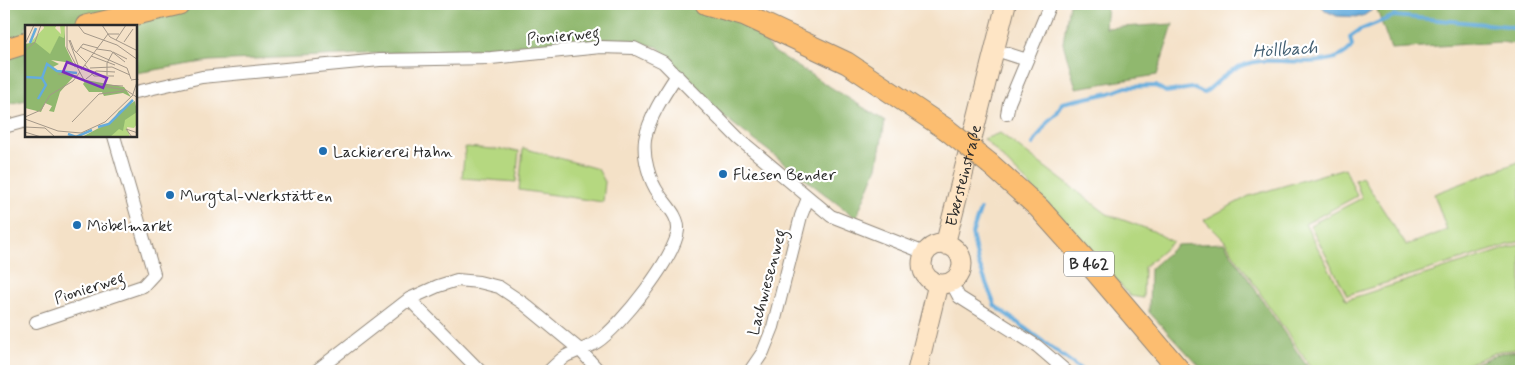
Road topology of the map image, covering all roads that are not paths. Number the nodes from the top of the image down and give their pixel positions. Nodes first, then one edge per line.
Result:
1 (179, 4) edge
2 (706, 4) edge
3 (1006, 4) edge
4 (1050, 4) edge
5 (90, 25) edge
6 (25, 43) edge
7 (993, 49) junction
8 (4, 50) edge
9 (1027, 60) junction
10 (676, 75) junction
11 (138, 92) edge
12 (1007, 114) dead end
13 (25, 121) edge
14 (4, 127) edge
15 (115, 138) edge
16 (808, 198) junction
17 (945, 244) junction
18 (925, 253) junction
19 (944, 283) junction
20 (409, 299) junction
21 (36, 322) dead end
22 (580, 350) junction
23 (316, 371) edge
24 (480, 371) edge
25 (549, 371) edge
26 (599, 371) edge
27 (750, 371) edge
28 (918, 371) edge
29 (1066, 371) edge
30 (1180, 371) edge

1 - 5 main road
2 - 30 main road, B 462, bridge
3 - 7 street, Ebersteinstraße
4 - 9 street
6 - 8 main road
7 - 9 street
7 - 17 street, Ebersteinstraße
9 - 12 street
10 - 11 street, Pionierweg
10 - 16 street, Pionierweg
10 - 22 street
13 - 14 street
15 - 21 street, Pionierweg
16 - 18 street, Pionierweg
16 - 27 street, Lachwiesenweg
17 - 18 street, Ebersteinstraße
17 - 19 street, Ebersteinstraße
18 - 19 street
19 - 28 street, Ebersteinstraße
19 - 29 street
20 - 22 street
20 - 23 street
20 - 24 street
22 - 25 street
22 - 26 street

